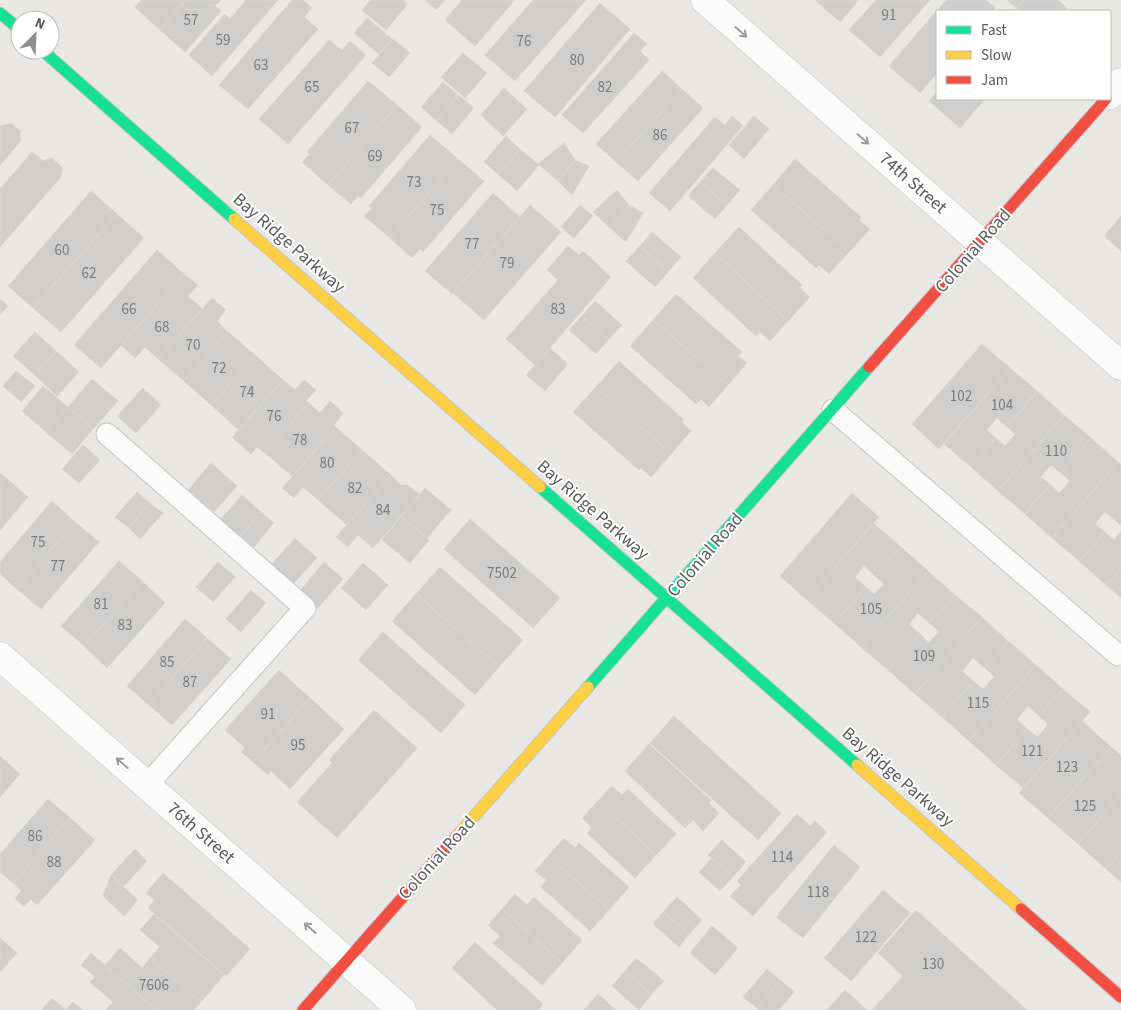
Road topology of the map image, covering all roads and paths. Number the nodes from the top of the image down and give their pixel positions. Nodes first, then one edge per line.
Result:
1 (705, 0) edge
2 (0, 13) edge
3 (10, 22) edge
4 (53, 60) edge
5 (1121, 82) edge
6 (1111, 94) edge
7 (1105, 100) edge
8 (980, 242) junction
9 (1121, 366) edge
10 (833, 410) junction
11 (107, 434) dead end
12 (667, 598) junction
13 (1118, 655) dead end
14 (0, 656) edge
15 (147, 785) junction
16 (346, 960) junction
17 (1121, 997) edge
18 (302, 1010) edge
19 (402, 1010) edge

1 -> 8 street, 74th Street
2 - 3 street
4 - 12 street, Bay Ridge Parkway
5 - 6 street
7 - 8 street, Colonial Road
8 - 9 street, 74th Street
8 - 10 street, Colonial Road
10 - 12 street, Colonial Road
10 - 13 lane
11 - 15 lane
12 - 16 street, Colonial Road
12 - 17 street, Bay Ridge Parkway
15 -> 14 street, 76th Street
16 -> 15 street, 76th Street
16 - 18 street, Colonial Road
16 - 19 street, 76th Street

